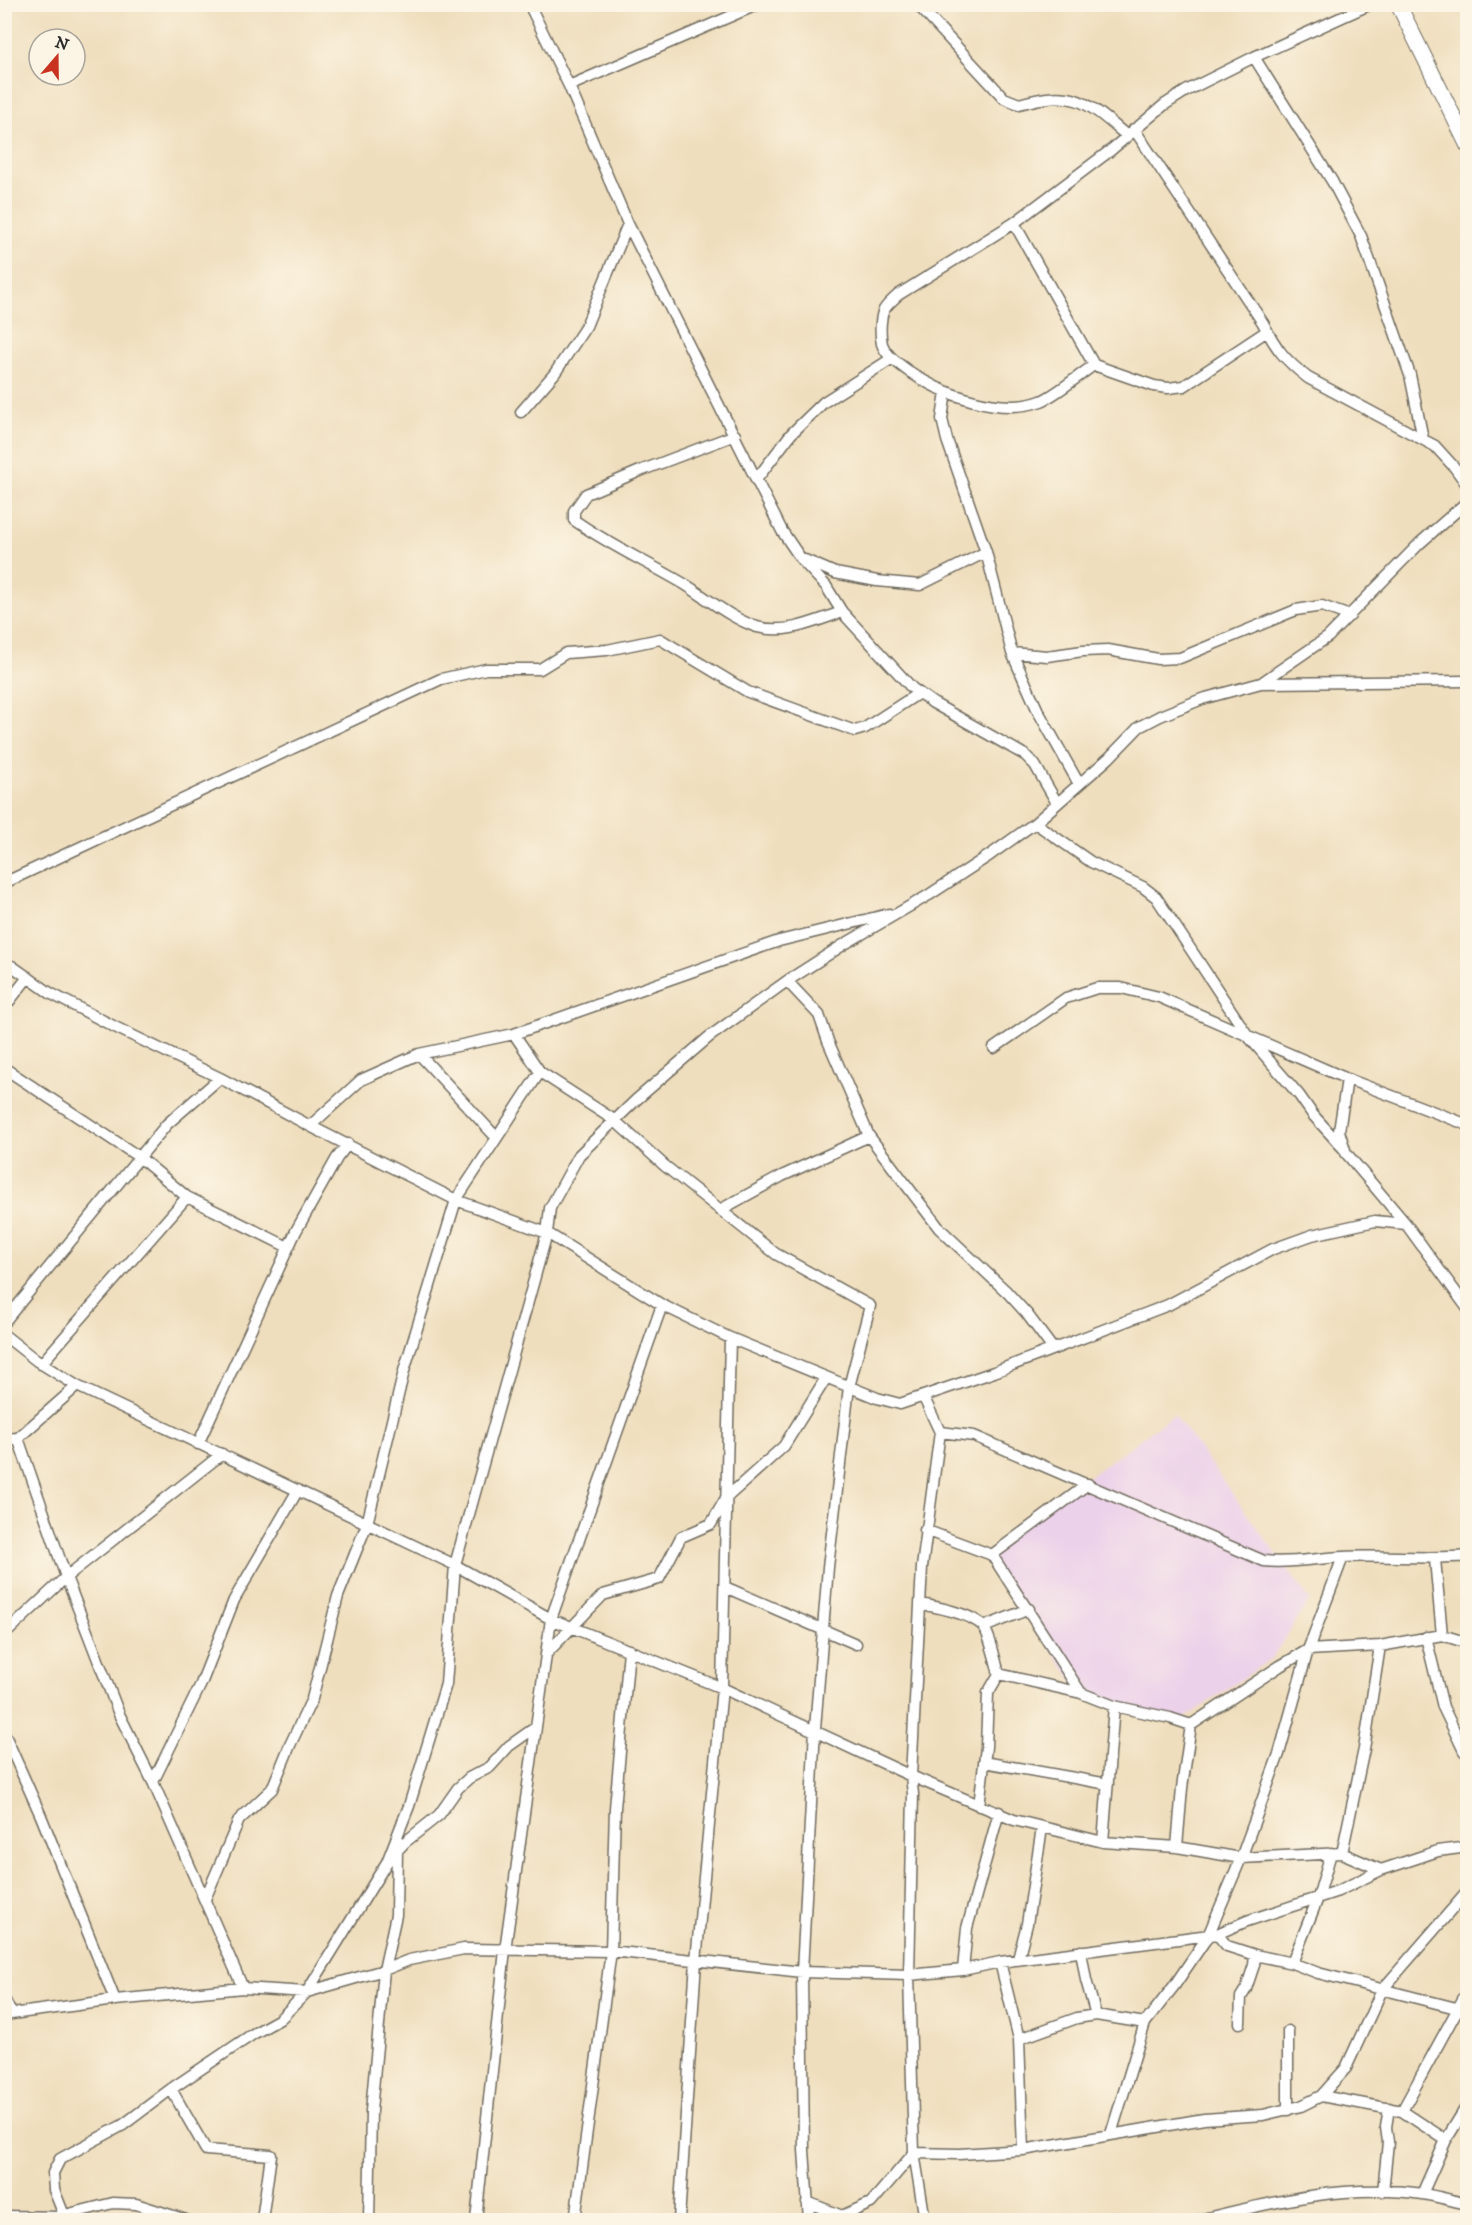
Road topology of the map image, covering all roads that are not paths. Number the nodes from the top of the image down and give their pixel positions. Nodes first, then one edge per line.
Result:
1 (529, 4) edge
2 (759, 4) edge
3 (917, 4) edge
4 (1371, 4) edge
5 (1398, 4) edge
6 (1254, 57) junction
7 (568, 86) junction
8 (1130, 132) junction
9 (1467, 146) edge
10 (628, 224) junction
11 (1014, 224) junction
12 (1267, 331) junction
13 (891, 358) junction
14 (1094, 365) junction
15 (946, 392) junction
16 (521, 412) dead end
17 (735, 435) junction
18 (1423, 439) junction
19 (756, 480) junction
20 (1467, 486) edge
21 (1467, 501) edge
22 (986, 552) junction
23 (801, 559) junction
24 (842, 612) junction
25 (1350, 616) junction
26 (1012, 653) junction
27 (1467, 681) edge
28 (1261, 683) junction
29 (919, 693) junction
30 (1079, 784) junction
31 (1058, 803) junction
32 (1035, 823) junction
33 (4, 884) edge
34 (900, 912) junction
35 (4, 964) edge
36 (28, 977) junction
37 (787, 981) junction
38 (4, 1008) edge
39 (514, 1034) junction
40 (1248, 1036) junction
41 (994, 1048) dead end
42 (419, 1054) junction
43 (4, 1068) edge
44 (540, 1072) junction
45 (220, 1078) junction
46 (1347, 1079) junction
47 (614, 1120) junction
48 (1467, 1125) edge
49 (310, 1126) junction
50 (869, 1136) junction
51 (496, 1137) junction
52 (348, 1144) junction
53 (1344, 1149) junction
54 (139, 1157) junction
55 (187, 1197) junction
56 (456, 1200) junction
57 (720, 1210) junction
58 (1406, 1224) junction
59 (547, 1233) junction
60 (288, 1247) junction
61 (662, 1305) junction
62 (1467, 1309) edge
63 (4, 1322) edge
64 (4, 1335) edge
65 (730, 1338) junction
66 (1053, 1349) junction
67 (41, 1364) junction
68 (826, 1378) junction
69 (77, 1386) junction
70 (849, 1387) junction
71 (924, 1398) junction
72 (939, 1432) junction
73 (18, 1438) junction
74 (4, 1439) edge
75 (198, 1444) junction
76 (222, 1454) junction
77 (1088, 1484) junction
78 (298, 1490) junction
79 (726, 1498) junction
80 (367, 1524) junction
81 (925, 1530) junction
82 (993, 1555) junction
83 (1467, 1556) edge
84 (1343, 1557) junction
85 (1435, 1559) junction
86 (455, 1565) junction
87 (66, 1577) junction
88 (725, 1587) junction
89 (920, 1604) junction
90 (1029, 1609) junction
91 (551, 1619) junction
92 (984, 1627) junction
93 (571, 1628) junction
94 (823, 1630) junction
95 (4, 1635) edge
96 (1442, 1635) junction
97 (1426, 1637) junction
98 (1467, 1643) edge
99 (856, 1644) dead end
100 (1380, 1646) junction
101 (628, 1650) junction
102 (1308, 1650) junction
103 (546, 1655) junction
104 (999, 1674) junction
105 (722, 1688) junction
106 (1081, 1693) junction
107 (1114, 1707) junction
108 (1191, 1725) junction
109 (536, 1727) junction
110 (815, 1729) junction
111 (4, 1734) edge
112 (1467, 1755) edge
113 (984, 1762) junction
114 (911, 1776) junction
115 (153, 1782) junction
116 (1108, 1784) junction
117 (979, 1806) junction
118 (999, 1812) junction
119 (1042, 1828) junction
120 (1103, 1842) junction
121 (1178, 1847) junction
122 (1467, 1847) edge
123 (397, 1849) junction
124 (1337, 1853) junction
125 (1241, 1858) junction
126 (387, 1862) junction
127 (1381, 1870) junction
128 (1467, 1891) edge
129 (1318, 1898) junction
130 (205, 1899) junction
131 (1212, 1935) junction
132 (505, 1950) junction
133 (611, 1951) junction
134 (1081, 1951) junction
135 (1255, 1955) junction
136 (1018, 1959) junction
137 (696, 1960) junction
138 (1000, 1962) junction
139 (1292, 1963) junction
140 (384, 1970) junction
141 (963, 1970) junction
142 (802, 1972) junction
143 (909, 1975) junction
144 (243, 1988) junction
145 (1382, 1990) junction
146 (1467, 1990) edge
147 (307, 1992) junction
148 (4, 1999) edge
149 (115, 2000) junction
150 (1463, 2010) edge
151 (8, 2014) edge
152 (1096, 2015) junction
153 (1145, 2023) junction
154 (1240, 2023) dead end
155 (1288, 2031) dead end
156 (1019, 2038) junction
157 (171, 2089) junction
158 (1321, 2096) junction
159 (1467, 2104) edge
160 (1389, 2108) junction
161 (1288, 2110) junction
162 (1402, 2112) junction
163 (1111, 2134) junction
164 (1446, 2140) junction
165 (1023, 2150) junction
166 (914, 2153) junction
167 (1383, 2192) junction
168 (1422, 2194) junction
169 (807, 2202) junction
170 (1467, 2204) edge
171 (4, 2216) edge
172 (65, 2218) edge
173 (844, 2218) edge
174 (186, 2220) edge
175 (262, 2220) edge
176 (369, 2220) edge
177 (476, 2220) edge
178 (575, 2220) edge
179 (679, 2220) edge
180 (809, 2220) edge
181 (925, 2220) edge
182 (1199, 2220) edge

1 - 7 street
2 - 7 street
3 - 8 street
4 - 6 street
5 - 9 main road
6 - 8 street
6 - 18 street
7 - 10 street
8 - 11 street
8 - 12 street
10 - 16 street
10 - 17 street
11 - 13 street
11 - 14 street
12 - 14 street
12 - 18 street
13 - 15 street
13 - 19 street
14 - 15 street
15 - 22 street
17 - 19 street
17 - 24 street
18 - 20 street
19 - 23 street
21 - 25 street
22 - 23 street
22 - 26 street
23 - 24 street
24 - 29 street
25 - 26 street
25 - 28 street
26 - 30 street
27 - 28 street
28 - 30 street
29 - 31 street
29 - 33 street
30 - 31 street
31 - 32 street
32 - 34 street
32 - 40 street
34 - 37 street
34 - 39 street
35 - 36 street
36 - 38 street
36 - 45 street
37 - 47 street
37 - 50 street
39 - 42 street
39 - 44 street
40 - 41 street
40 - 46 street
40 - 53 street
42 - 49 street
42 - 51 street
43 - 54 street
44 - 47 street
44 - 51 street
45 - 49 street
45 - 54 street
46 - 48 street
46 - 53 street
47 - 57 street
47 - 59 street
49 - 52 street
50 - 57 street
50 - 66 street
51 - 56 street
52 - 56 street
52 - 60 street
53 - 58 street
54 - 55 street
54 - 63 street
55 - 60 street
55 - 67 street
56 - 59 street
56 - 80 street
57 - 70 street
58 - 62 street
58 - 66 street
59 - 61 street
59 - 86 street
60 - 75 street
61 - 65 street
61 - 91 street
64 - 67 street
65 - 68 street
65 - 79 street
66 - 71 street
67 - 69 street
68 - 70 street
68 - 79 street
69 - 73 street
69 - 75 street
70 - 71 street
70 - 94 street
71 - 72 street
72 - 77 street
72 - 81 street
73 - 74 street
73 - 87 street
75 - 76 street
76 - 78 street
76 - 87 street
77 - 82 street
77 - 84 street
78 - 80 street
78 - 115 street
79 - 88 street
79 - 93 street
80 - 86 street
80 - 130 street
81 - 82 street
81 - 89 street
82 - 90 street
83 - 85 street
84 - 85 street
84 - 102 street
85 - 96 street
86 - 91 street
86 - 126 street
87 - 95 street
87 - 115 street
88 - 94 street
88 - 105 street
89 - 92 street
89 - 114 street
90 - 92 street
90 - 106 street
91 - 93 street
91 - 103 street
92 - 104 street
93 - 101 street
93 - 103 street
94 - 99 street
94 - 110 street
96 - 97 street
96 - 98 street
97 - 100 street
97 - 112 street
100 - 102 street
100 - 124 street
101 - 105 street
101 - 133 street
102 - 108 street
102 - 125 street
103 - 109 street
104 - 106 street
104 - 113 street
105 - 110 street
105 - 137 street
106 - 107 street
107 - 108 street
107 - 116 street
108 - 121 street
109 - 123 street
109 - 132 street
110 - 114 street
110 - 142 street
111 - 149 street
113 - 116 street
113 - 117 street
114 - 117 street
114 - 143 street
115 - 130 street
116 - 120 street
117 - 118 street
118 - 119 street
118 - 141 street
119 - 120 street
119 - 136 street
120 - 121 street
121 - 125 street
122 - 127 street
123 - 126 street
123 - 140 street
124 - 125 street
124 - 127 street
124 - 129 street
125 - 131 street
126 - 147 street
127 - 129 street
128 - 145 street
129 - 131 street
129 - 139 street
130 - 144 street
131 - 134 street
131 - 135 street
131 - 153 street
132 - 133 street
132 - 140 street
132 - 177 street
133 - 137 street
133 - 178 street
134 - 136 street
134 - 152 street
135 - 139 street
135 - 154 street
136 - 138 street
137 - 142 street
137 - 179 street
138 - 141 street
138 - 156 street
139 - 145 street
140 - 147 street
140 - 176 street
141 - 143 street
142 - 143 street
142 - 169 street
143 - 166 street
144 - 147 street
144 - 149 street
145 - 150 street
145 - 158 street
146 - 150 street
147 - 157 street
148 - 151 street
149 - 151 street
150 - 162 street
152 - 153 street
152 - 156 street
153 - 163 street
155 - 161 street
156 - 165 street
157 - 172 street
157 - 175 street
158 - 160 street
158 - 161 street
159 - 164 street
160 - 162 street
160 - 167 street
161 - 163 street
162 - 164 street
163 - 165 street
164 - 168 street
165 - 166 street
166 - 173 street
166 - 181 street
167 - 168 street
167 - 182 street
168 - 170 street
169 - 173 street
169 - 180 street
171 - 172 street
172 - 174 street

